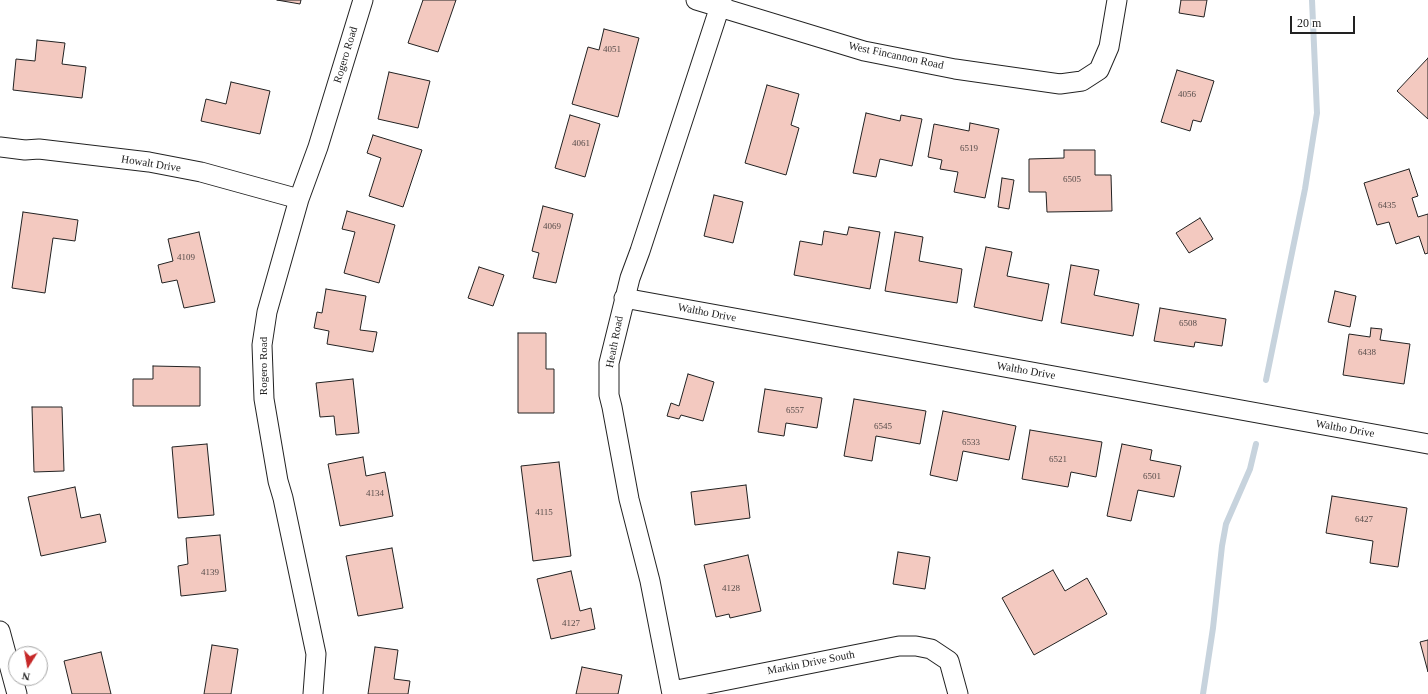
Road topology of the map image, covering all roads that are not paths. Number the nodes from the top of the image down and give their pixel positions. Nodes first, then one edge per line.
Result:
1 (363, 0) edge
2 (696, 0) edge
3 (1117, 0) edge
4 (721, 4) edge
5 (0, 147) edge
6 (299, 199) junction
7 (624, 298) junction
8 (1428, 444) edge
9 (0, 631) edge
10 (672, 693) edge
11 (17, 694) edge
12 (313, 694) edge
13 (958, 694) edge

1 - 6 street, Rogero Road
2 - 4 street, West Fincannon Road
3 - 4 street, West Fincannon Road
4 - 7 street, Heath Road
5 - 6 street, Howalt Drive
6 - 12 street, Rogero Road
7 - 8 street, Waltho Drive
7 - 10 street, Heath Road
9 - 11 street
10 - 13 street, Markin Drive South

